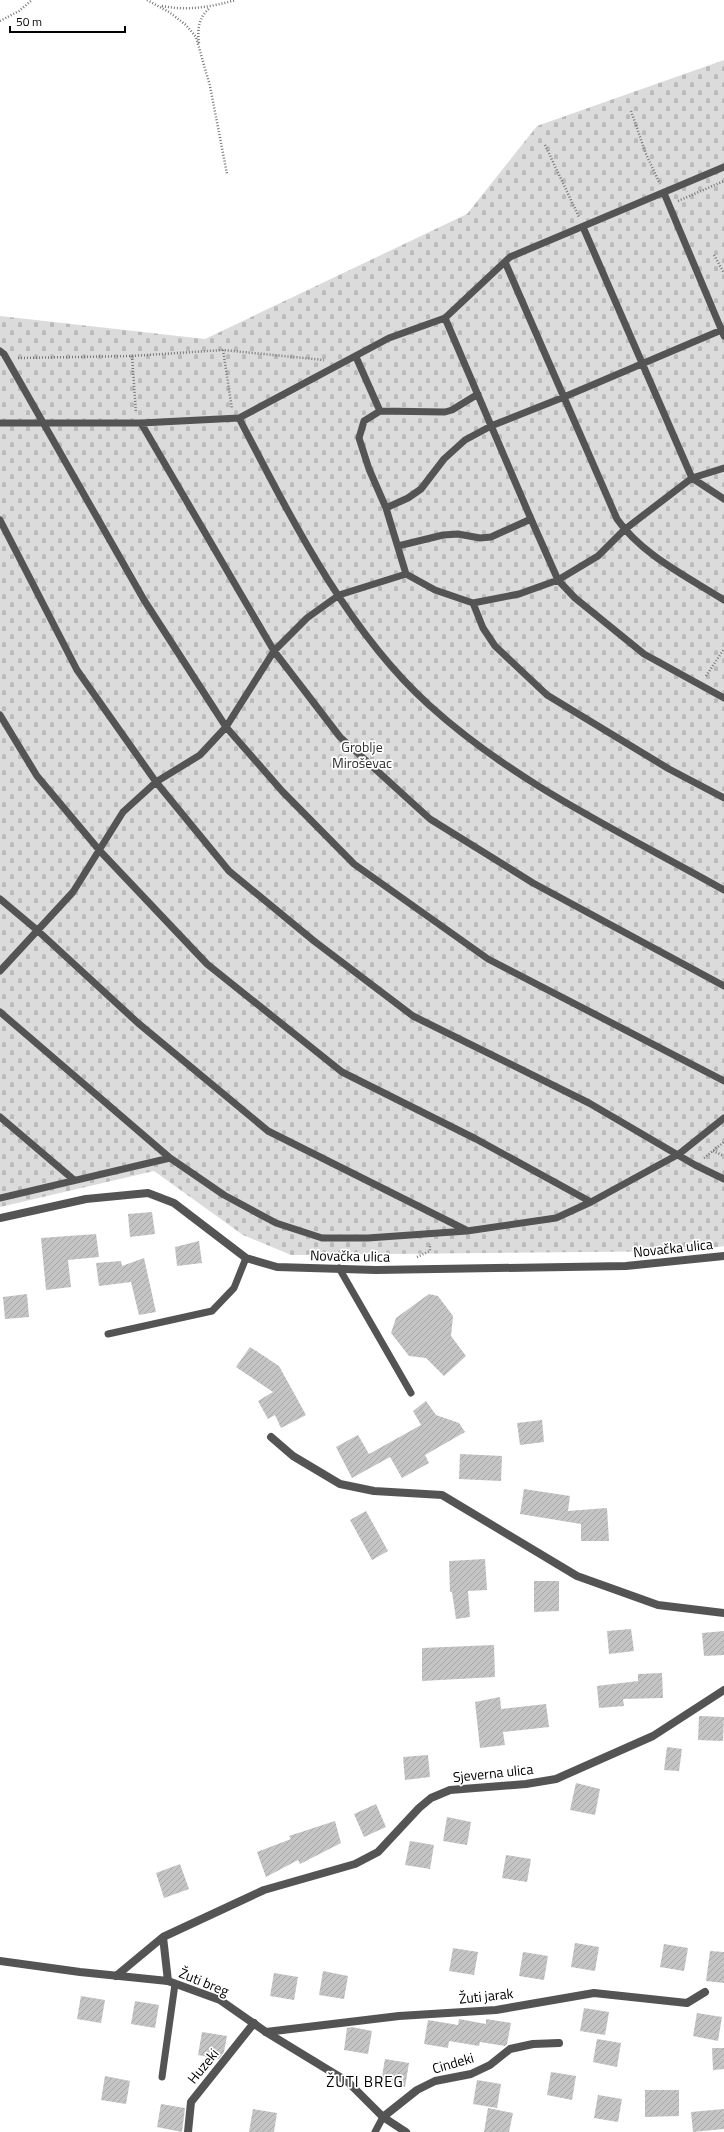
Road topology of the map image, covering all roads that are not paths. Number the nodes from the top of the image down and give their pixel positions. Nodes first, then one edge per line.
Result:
1 (724, 167) edge
2 (664, 193) junction
3 (583, 227) junction
4 (505, 262) junction
5 (445, 318) junction
6 (723, 332) edge
7 (0, 351) edge
8 (356, 357) junction
9 (642, 363) junction
10 (478, 394) junction
11 (564, 397) junction
12 (380, 411) junction
13 (236, 418) junction
14 (0, 423) edge
15 (139, 423) junction
16 (43, 424) junction
17 (491, 426) junction
18 (724, 468) edge
19 (692, 478) junction
20 (724, 499) edge
21 (386, 508) junction
22 (531, 519) junction
23 (0, 520) edge
24 (624, 530) junction
25 (398, 546) junction
26 (406, 574) junction
27 (558, 580) junction
28 (339, 595) junction
29 (724, 600) edge
30 (473, 603) junction
31 (274, 651) junction
32 (724, 698) edge
33 (0, 715) edge
34 (226, 727) junction
35 (156, 782) junction
36 (724, 798) edge
37 (100, 851) junction
38 (724, 890) edge
39 (0, 899) edge
40 (37, 930) junction
41 (0, 971) edge
42 (724, 986) edge
43 (0, 1012) edge
44 (724, 1081) edge
45 (0, 1117) edge
46 (724, 1118) edge
47 (679, 1154) junction
48 (170, 1158) junction
49 (724, 1179) edge
50 (74, 1180) junction
51 (0, 1198) edge
52 (591, 1202) junction
53 (0, 1218) edge
54 (467, 1231) junction
55 (724, 1256) edge
56 (246, 1258) junction
57 (339, 1268) junction
58 (108, 1334) dead end
59 (412, 1393) dead end
60 (271, 1437) dead end
61 (724, 1613) edge
62 (724, 1690) edge
63 (163, 1937) junction
64 (0, 1961) edge
65 (116, 1976) junction
66 (172, 1982) junction
67 (705, 1992) dead end
68 (254, 2023) junction
69 (266, 2032) junction
70 (558, 2043) dead end
71 (162, 2077) dead end
72 (383, 2116) junction
73 (188, 2132) edge
74 (375, 2132) edge
75 (406, 2132) edge

1 - 2 lane
2 - 3 lane
2 - 6 lane
3 - 4 lane
3 - 9 lane
4 - 5 lane
4 - 11 lane
5 - 8 lane
5 - 10 lane
6 - 9 lane
7 - 16 lane
8 - 12 lane
8 - 13 lane
9 - 11 lane
9 - 19 lane
10 - 12 lane
10 - 17 lane
11 - 17 lane
11 - 24 lane
12 - 21 lane
13 - 15 lane
13 - 28 lane
14 - 16 lane
15 - 16 lane
15 - 31 lane
16 - 34 lane
17 - 21 lane
17 - 22 lane
18 - 19 lane
19 - 20 lane
19 - 24 lane
21 - 25 lane
22 - 25 lane
22 - 27 lane
23 - 35 lane
24 - 27 lane
24 - 29 lane
25 - 26 lane
26 - 28 lane
26 - 30 lane
27 - 30 lane
27 - 32 lane
28 - 31 lane
28 - 38 lane
30 - 36 lane
31 - 34 lane
31 - 42 lane
33 - 37 lane
34 - 35 lane
34 - 44 lane
35 - 37 lane
35 - 47 lane
37 - 40 lane
37 - 52 lane
39 - 40 lane
40 - 41 lane
40 - 54 lane
43 - 48 lane
45 - 50 lane
46 - 47 lane
47 - 49 lane
47 - 52 lane
48 - 50 lane
48 - 54 lane
50 - 51 lane
52 - 54 lane
53 - 56 street, Novačka ulica
55 - 57 street, Novačka ulica
56 - 57 street, Novačka ulica
56 - 58 lane
57 - 59 lane
60 - 61 street
62 - 63 street, Sjeverna ulica
63 - 65 street, Sjeverna ulica
63 - 66 street
64 - 65 street, Žuti breg
65 - 66 street, Žuti breg
66 - 68 street, Žuti breg
66 - 71 lane
67 - 69 street, Žuti jarak
68 - 69 street, Žuti breg
68 - 73 street, Huzeki
69 - 72 street, Žuti breg
70 - 72 street, Cindeki
72 - 74 lane
72 - 75 street, Žuti breg

